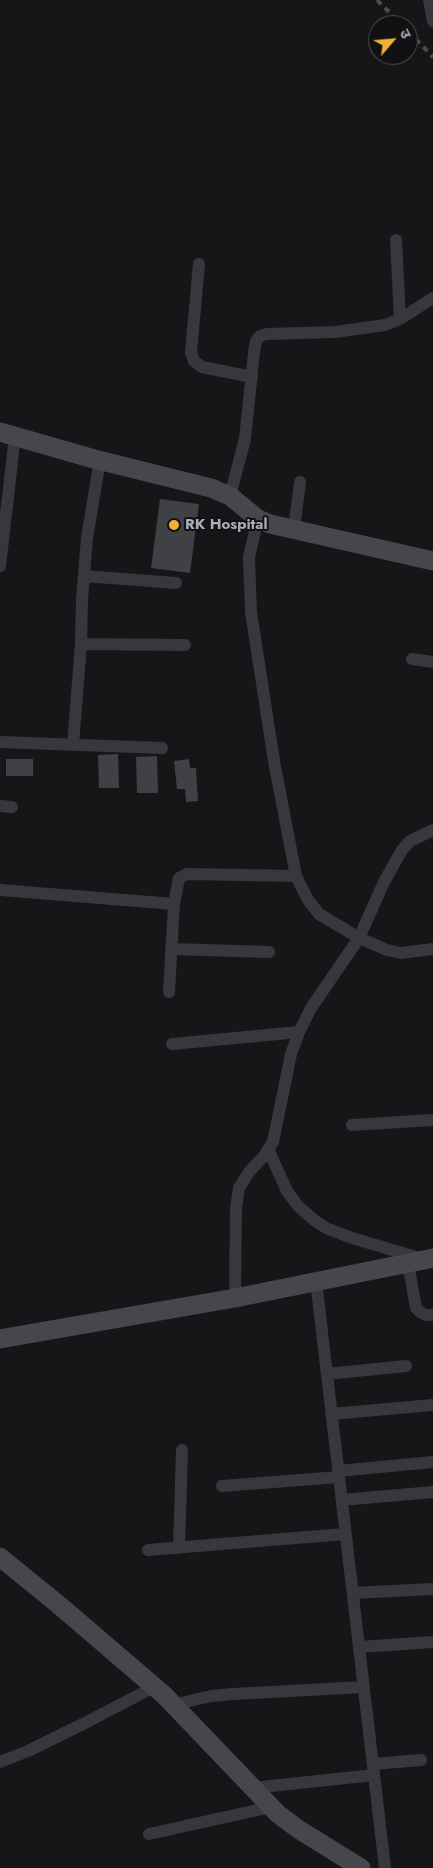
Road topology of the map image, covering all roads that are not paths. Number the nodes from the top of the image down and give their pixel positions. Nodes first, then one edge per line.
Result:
1 (428, 0) edge
2 (433, 21) edge
3 (396, 240) dead end
4 (199, 264) dead end
5 (433, 298) edge
6 (400, 319) junction
7 (252, 377) junction
8 (8, 434) edge
9 (100, 460) junction
10 (300, 482) dead end
11 (230, 496) junction
12 (258, 519) junction
13 (3, 522) edge
14 (294, 529) junction
15 (2, 539) edge
16 (433, 561) edge
17 (0, 566) edge
18 (84, 576) junction
19 (176, 583) dead end
20 (81, 644) junction
21 (185, 644) dead end
22 (412, 659) dead end
23 (433, 662) edge
24 (0, 742) edge
25 (73, 745) junction
26 (162, 748) dead end
27 (433, 830) edge
28 (296, 876) junction
29 (0, 890) edge
30 (174, 904) junction
31 (358, 938) junction
32 (172, 949) junction
33 (433, 950) edge
34 (269, 952) dead end
35 (169, 992) dead end
36 (299, 1032) junction
37 (172, 1044) dead end
38 (433, 1120) edge
39 (352, 1125) dead end
40 (268, 1149) junction
41 (422, 1260) edge
42 (316, 1282) junction
43 (234, 1298) junction
44 (433, 1315) edge
45 (0, 1339) edge
46 (406, 1366) dead end
47 (327, 1374) junction
48 (433, 1405) edge
49 (331, 1414) junction
50 (182, 1450) dead end
51 (433, 1462) edge
52 (338, 1474) junction
53 (222, 1486) dead end
54 (433, 1492) edge
55 (342, 1500) junction
56 (346, 1534) junction
57 (179, 1548) junction
58 (148, 1550) dead end
59 (0, 1558) edge
60 (433, 1589) edge
61 (352, 1593) junction
62 (433, 1642) edge
63 (359, 1647) junction
64 (154, 1687) junction
65 (364, 1687) junction
66 (173, 1705) junction
67 (421, 1760) dead end
68 (0, 1762) edge
69 (373, 1770) junction
70 (252, 1788) junction
71 (271, 1807) junction
72 (149, 1834) dead end
73 (361, 1868) edge
74 (385, 1868) edge

1 - 2 street
3 - 6 street
4 - 7 street
5 - 6 street
6 - 7 street
7 - 11 street
8 - 9 main road
8 - 13 street
9 - 11 main road
9 - 18 street
10 - 14 street
11 - 12 main road
12 - 14 main road
12 - 28 street
13 - 15 street
14 - 16 main road
15 - 17 street
18 - 19 street
18 - 20 street
20 - 21 street
20 - 25 street
22 - 23 street
24 - 25 street
25 - 26 street
27 - 31 street
28 - 30 street
28 - 31 street
29 - 30 street
30 - 32 street
31 - 33 street
31 - 36 street
32 - 34 street
32 - 35 street
36 - 37 street
36 - 40 street
38 - 39 street
40 - 41 street
40 - 43 street
41 - 42 main road
41 - 44 street
42 - 43 main road
42 - 47 street
43 - 45 main road
46 - 47 street
47 - 49 street
48 - 49 street
49 - 52 street
50 - 57 street
51 - 52 street
52 - 53 street
52 - 55 street
54 - 55 street
55 - 56 street
56 - 57 street
56 - 61 street
57 - 58 street
59 - 64 main road
60 - 61 street
61 - 63 street
62 - 63 street
63 - 65 street
64 - 66 main road
64 - 68 street
65 - 66 street
65 - 69 street
66 - 70 main road
67 - 69 street
69 - 70 street
69 - 74 street
70 - 71 main road
71 - 72 street
71 - 73 main road

